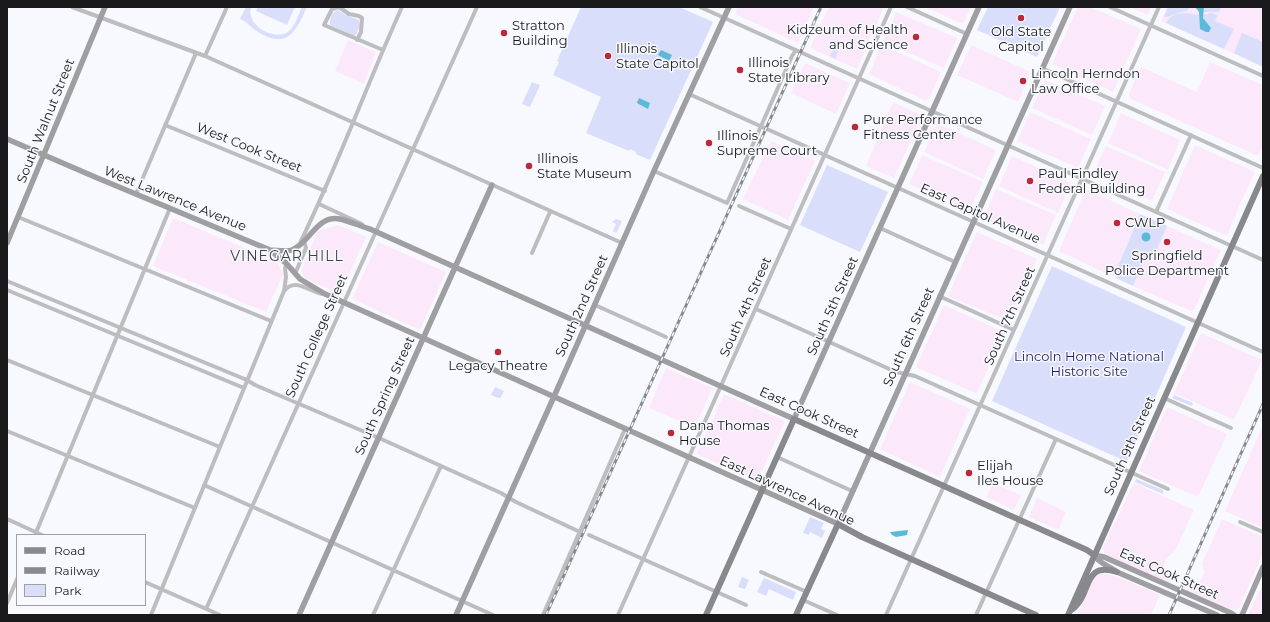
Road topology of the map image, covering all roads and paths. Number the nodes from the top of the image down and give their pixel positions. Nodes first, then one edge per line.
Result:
1 (72, 7) edge
2 (105, 7) edge
3 (227, 7) edge
4 (402, 7) edge
5 (477, 7) edge
6 (700, 7) edge
7 (729, 7) edge
8 (891, 7) edge
9 (907, 7) edge
10 (980, 7) edge
11 (1070, 7) edge
12 (1110, 7) edge
13 (1159, 7) edge
14 (101, 17) junction
15 (724, 18) junction
16 (1151, 26) junction
17 (967, 34) junction
18 (357, 40) junction
19 (383, 50) junction
20 (796, 50) junction
21 (196, 52) junction
22 (205, 56) junction
23 (1042, 68) junction
24 (1263, 76) edge
25 (859, 78) junction
26 (689, 94) junction
27 (1117, 101) junction
28 (932, 112) junction
29 (353, 123) junction
30 (165, 126) junction
31 (761, 127) junction
32 (1191, 135) junction
33 (7, 139) edge
34 (1008, 145) junction
35 (413, 149) junction
36 (825, 155) junction
37 (43, 156) junction
38 (1263, 168) edge
39 (654, 171) junction
40 (1263, 176) edge
41 (1082, 179) junction
42 (492, 185) junction
43 (898, 188) junction
44 (324, 191) junction
45 (136, 194) junction
46 (319, 204) junction
47 (739, 206) dead end
48 (170, 208) junction
49 (550, 212) junction
50 (1156, 212) junction
51 (18, 217) junction
52 (973, 222) junction
53 (880, 228) junction
54 (791, 229) junction
55 (372, 231) junction
56 (302, 243) junction
57 (622, 243) junction
58 (7, 244) edge
59 (1232, 246) junction
60 (270, 250) junction
61 (532, 253) dead end
62 (1048, 256) junction
63 (1263, 260) edge
64 (955, 262) junction
65 (287, 264) junction
66 (455, 268) junction
67 (145, 269) junction
68 (295, 274) junction
69 (7, 281) edge
70 (7, 290) edge
71 (284, 291) junction
72 (325, 294) junction
73 (939, 296) junction
74 (344, 302) junction
75 (595, 305) junction
76 (756, 309) junction
77 (271, 321) junction
78 (1197, 322) junction
79 (585, 326) junction
80 (120, 328) junction
81 (1014, 330) junction
82 (117, 336) junction
83 (666, 336) dead end
84 (424, 338) junction
85 (829, 341) junction
86 (1263, 352) edge
87 (7, 360) edge
88 (486, 367) joint
89 (905, 373) junction
90 (247, 380) junction
91 (721, 387) junction
92 (244, 388) junction
93 (93, 395) junction
94 (554, 397) junction
95 (1164, 398) junction
96 (298, 403) junction
97 (981, 406) junction
98 (794, 419) junction
99 (1231, 428) dead end
100 (625, 429) junction
101 (7, 431) edge
102 (379, 438) junction
103 (1056, 439) junction
104 (220, 447) junction
105 (870, 452) junction
106 (68, 456) junction
107 (777, 457) junction
108 (689, 458) junction
109 (440, 466) junction
110 (1130, 472) junction
111 (204, 485) junction
112 (944, 486) junction
113 (1168, 489) dead end
114 (762, 490) junction
115 (852, 491) junction
116 (509, 498) junction
117 (252, 507) junction
118 (195, 508) junction
119 (7, 519) edge
120 (1019, 519) junction
121 (1240, 522) dead end
122 (838, 524) junction
123 (580, 532) junction
124 (1263, 532) edge
125 (36, 534) edge
126 (589, 535) dead end
127 (331, 543) junction
128 (1094, 555) junction
129 (912, 559) junction
130 (643, 560) junction
131 (1263, 567) edge
132 (393, 570) junction
133 (761, 572) dead end
134 (1117, 572) junction
135 (16, 581) edge
136 (146, 582) edge
137 (162, 589) junction
138 (717, 592) junction
139 (807, 592) junction
140 (986, 592) junction
141 (803, 600) junction
142 (462, 601) junction
143 (7, 603) edge
144 (746, 605) dead end
145 (206, 609) junction
146 (1068, 614) edge
147 (151, 615) edge
148 (220, 615) edge
149 (299, 615) edge
150 (373, 615) edge
151 (456, 615) edge
152 (493, 615) edge
153 (543, 615) edge
154 (618, 615) edge
155 (706, 615) edge
156 (796, 615) edge
157 (837, 615) edge
158 (886, 615) edge
159 (976, 615) edge
160 (1036, 615) edge
161 (1217, 615) edge
162 (1234, 615) edge
163 (1242, 615) edge

1 - 14 street
2 - 14 street, South Walnut Street
3 - 22 street
4 - 19 street
5 - 35 street, South College Street
6 - 15 street
7 - 15 street, South 2nd Street
8 - 25 street, South 4th Street
9 - 17 street
10 - 17 street, South 5th Street
11 - 23 street, South 6th Street
12 - 16 street
13 - 16 street, South 7th Street
14 - 21 street
14 - 37 street, South Walnut Street
15 - 20 street
15 - 26 street, South 2nd Street
16 - 24 street
16 - 27 street, South 7th Street
17 - 28 street, South 5th Street
18 - 18 street
18 - 19 street
19 - 29 street
20 - 25 street
20 - 31 street
21 - 22 street
21 - 30 street
22 - 29 street
23 - 27 street
23 - 34 street, South 6th Street
25 - 28 street
25 - 36 street, South 4th Street
26 - 31 street, East Capitol Avenue
26 - 39 street, South 2nd Street
27 - 32 street
27 - 41 street, South 7th Street
28 - 34 street
28 - 43 street, South 5th Street
29 - 35 street
29 - 44 street
30 - 44 street, West Cook Street
30 - 45 street
31 - 36 street, East Capitol Avenue
31 - 39 street
32 - 38 street
32 - 50 street
33 - 37 street, West Lawrence Avenue
34 - 41 street
34 - 52 street, South 6th Street
35 - 42 street
35 - 55 street, South College Street
36 - 43 street, East Capitol Avenue
36 - 54 street, South 4th Street
37 - 45 street, West Lawrence Avenue
37 - 51 street, South Walnut Street
39 - 57 street, South 2nd Street
40 - 59 main road, South 9th Street
41 - 50 street
41 - 62 street, South 7th Street
42 - 49 street
42 - 66 street, South Spring Street
43 - 52 street, East Capitol Avenue
43 - 53 street, South 5th Street
44 - 46 street
45 - 48 street, West Lawrence Avenue
46 - 55 street
46 - 56 street
47 - 54 street
48 - 60 street, West Lawrence Avenue
48 - 67 street
49 - 57 street
49 - 61 street
50 - 59 street
51 - 58 street, South Walnut Street
51 - 67 street
52 - 62 street, East Capitol Avenue
52 - 64 street, South 6th Street
53 - 64 street
53 - 85 street, South 5th Street
54 - 76 street, South 4th Street
55 - 56 street
55 - 66 street
55 - 74 street, South College Street
56 - 60 street
56 - 68 street
57 - 75 street, South 2nd Street
59 - 63 street
59 - 78 main road, South 9th Street
60 - 65 street, West Lawrence Avenue
62 - 78 street, East Capitol Avenue
62 - 81 street, South 7th Street
64 - 73 street, South 6th Street
65 - 68 street, West Lawrence Avenue
65 - 71 street
66 - 79 street, East Cook Street
66 - 84 street, South Spring Street
67 - 77 street
67 - 80 street
68 - 72 street, West Lawrence Avenue
69 - 80 street
70 - 82 street
71 - 72 street, West Lawrence Avenue
71 - 77 street
72 - 74 street, West Lawrence Avenue
73 - 81 street
73 - 89 street, South 6th Street
74 - 84 street, West Lawrence Avenue
74 - 96 street, South College Street
75 - 79 street, South 2nd Street
75 - 83 street
76 - 85 street
76 - 91 street, South 4th Street
77 - 90 street
78 - 86 street, East Capitol Avenue
78 - 95 main road, South 9th Street
79 - 91 street, East Cook Street
79 - 94 street, South 2nd Street
80 - 82 street
80 - 90 street
81 - 97 street, South 7th Street
82 - 92 street
82 - 93 street
84 - 88 street, West Lawrence Avenue
84 - 102 street, South Spring Street
85 - 89 street
85 - 98 street, South 5th Street
87 - 93 street
88 - 94 street, East Lawrence Avenue
89 - 97 street
89 - 105 street, South 6th Street
90 - 92 street
90 - 96 street
91 - 98 street, East Cook Street
91 - 108 street, South 4th Street
92 - 104 street
93 - 104 street
93 - 106 street
94 - 100 street, East Lawrence Avenue
94 - 116 street, South 2nd Street
95 - 99 street
95 - 110 main road, South 9th Street
96 - 102 street
96 - 117 street, South College Street
97 - 103 street
97 - 112 street, South 7th Street
98 - 105 main road, East Cook Street
98 - 107 main road, South 5th Street
100 - 108 street, East Lawrence Avenue
100 - 123 street
101 - 106 street
102 - 109 street
102 - 127 street, South Spring Street
103 - 110 street
103 - 120 street
104 - 111 street
105 - 112 main road, East Cook Street
105 - 115 street, South 6th Street
106 - 118 street
106 - 125 street
107 - 114 main road, South 5th Street
107 - 115 street
108 - 114 street, East Lawrence Avenue
108 - 130 street, South 4th Street
109 - 116 street
109 - 132 street
110 - 113 street
110 - 128 main road, South 9th Street
111 - 117 street
111 - 118 street
112 - 120 main road, East Cook Street
112 - 129 street, South 7th Street
114 - 122 street, East Lawrence Avenue
114 - 138 main road, South 5th Street
115 - 122 street, South 6th Street
116 - 123 street
116 - 142 street, South 2nd Street
117 - 127 street
117 - 145 street, South College Street
118 - 137 street
119 - 125 street
120 - 128 main road, East Cook Street
120 - 140 street
121 - 124 street
122 - 129 main road, East Lawrence Avenue
122 - 139 main road, South 6th Street
123 - 153 street
126 - 130 street
127 - 132 street
127 - 149 street, South Spring Street
128 - 134 street, East Cook Street
128 - 146 main road, South 9th Street
128 - 162 street, East Cook Street
129 - 140 main road, East Lawrence Avenue
129 - 158 street, South 7th Street
130 - 138 street
130 - 154 street, South 4th Street
131 - 163 street
132 - 142 street
132 - 150 street
133 - 139 street
134 - 146 main road
134 - 161 street, East Cook Street
135 - 143 street
136 - 137 street
137 - 145 street
137 - 147 street
138 - 144 street
138 - 155 main road, South 5th Street
139 - 141 main road, South 6th Street
140 - 159 street
140 - 160 main road, East Lawrence Avenue
141 - 156 main road, South 6th Street
141 - 157 street
142 - 151 street, South 2nd Street
142 - 152 street
145 - 148 street

